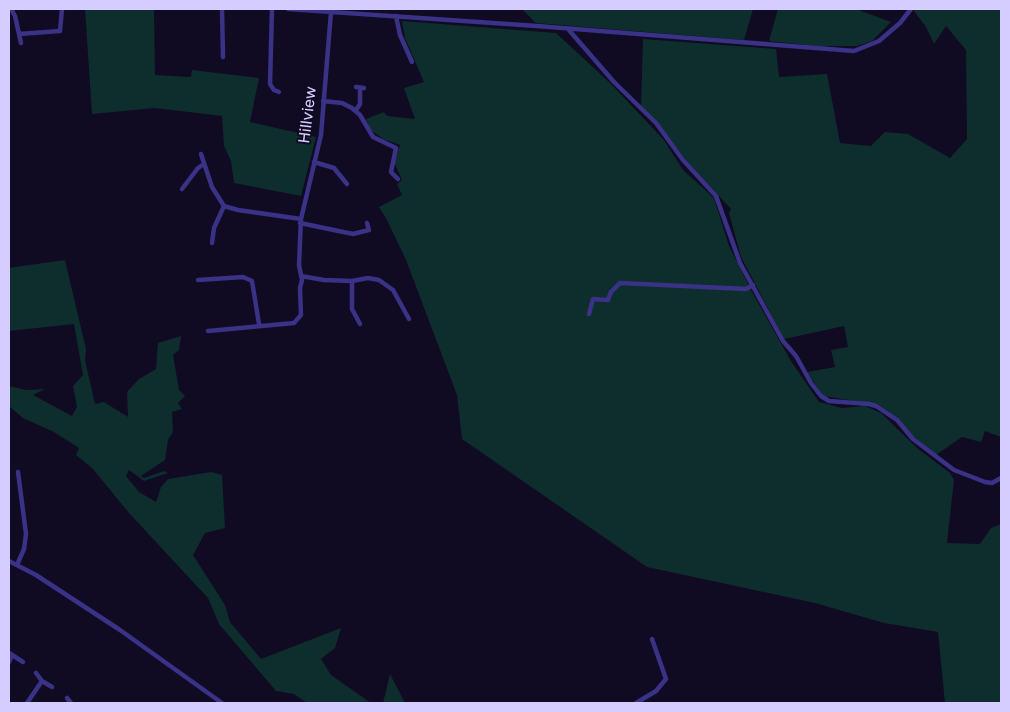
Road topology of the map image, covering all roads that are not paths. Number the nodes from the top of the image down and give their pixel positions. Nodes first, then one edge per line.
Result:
1 (11, 9) edge
2 (62, 9) edge
3 (222, 9) edge
4 (272, 9) edge
5 (288, 9) edge
6 (384, 9) edge
7 (911, 9) edge
8 (331, 12) junction
9 (384, 15) junction
10 (396, 16) junction
11 (568, 29) junction
12 (19, 34) junction
13 (21, 43) dead end
14 (223, 57) dead end
15 (412, 62) dead end
16 (360, 88) dead end
17 (279, 92) dead end
18 (323, 101) junction
19 (356, 110) junction
20 (201, 154) dead end
21 (314, 162) junction
22 (204, 164) junction
23 (398, 179) dead end
24 (348, 185) dead end
25 (182, 189) dead end
26 (224, 206) junction
27 (300, 221) junction
28 (367, 223) dead end
29 (212, 243) dead end
30 (301, 276) junction
31 (198, 280) dead end
32 (352, 281) junction
33 (753, 285) junction
34 (589, 314) dead end
35 (409, 319) dead end
36 (259, 324) junction
37 (360, 325) dead end
38 (208, 330) dead end
39 (18, 472) dead end
40 (1001, 478) edge
41 (9, 561) edge
42 (17, 565) junction
43 (652, 639) dead end
44 (11, 654) edge
45 (9, 662) edge
46 (23, 662) dead end
47 (36, 674) dead end
48 (42, 681) junction
49 (52, 687) dead end
50 (67, 698) dead end
51 (26, 703) edge
52 (71, 703) edge
53 (222, 703) edge
54 (636, 703) edge

1 - 12 street
2 - 12 street
3 - 14 street
4 - 17 street
5 - 8 street
6 - 9 street
7 - 11 street
8 - 9 street
8 - 18 street, Hillview
9 - 10 street
10 - 11 street
10 - 15 street
11 - 33 street
12 - 13 street
16 - 19 street
18 - 19 street
18 - 21 street, Hillview
19 - 23 street
20 - 22 street
21 - 24 street
21 - 27 street, Hillview
22 - 25 street
22 - 26 street
26 - 27 street
26 - 29 street
27 - 28 street
27 - 30 street, Hillview
30 - 32 street
30 - 36 street, Hillview
31 - 36 street
32 - 35 street
32 - 37 street
33 - 34 street
33 - 40 street
36 - 38 street
39 - 42 street
41 - 42 street
42 - 53 street
43 - 54 street
44 - 45 street
44 - 46 street
47 - 48 street
48 - 49 street
48 - 51 street
50 - 52 street

